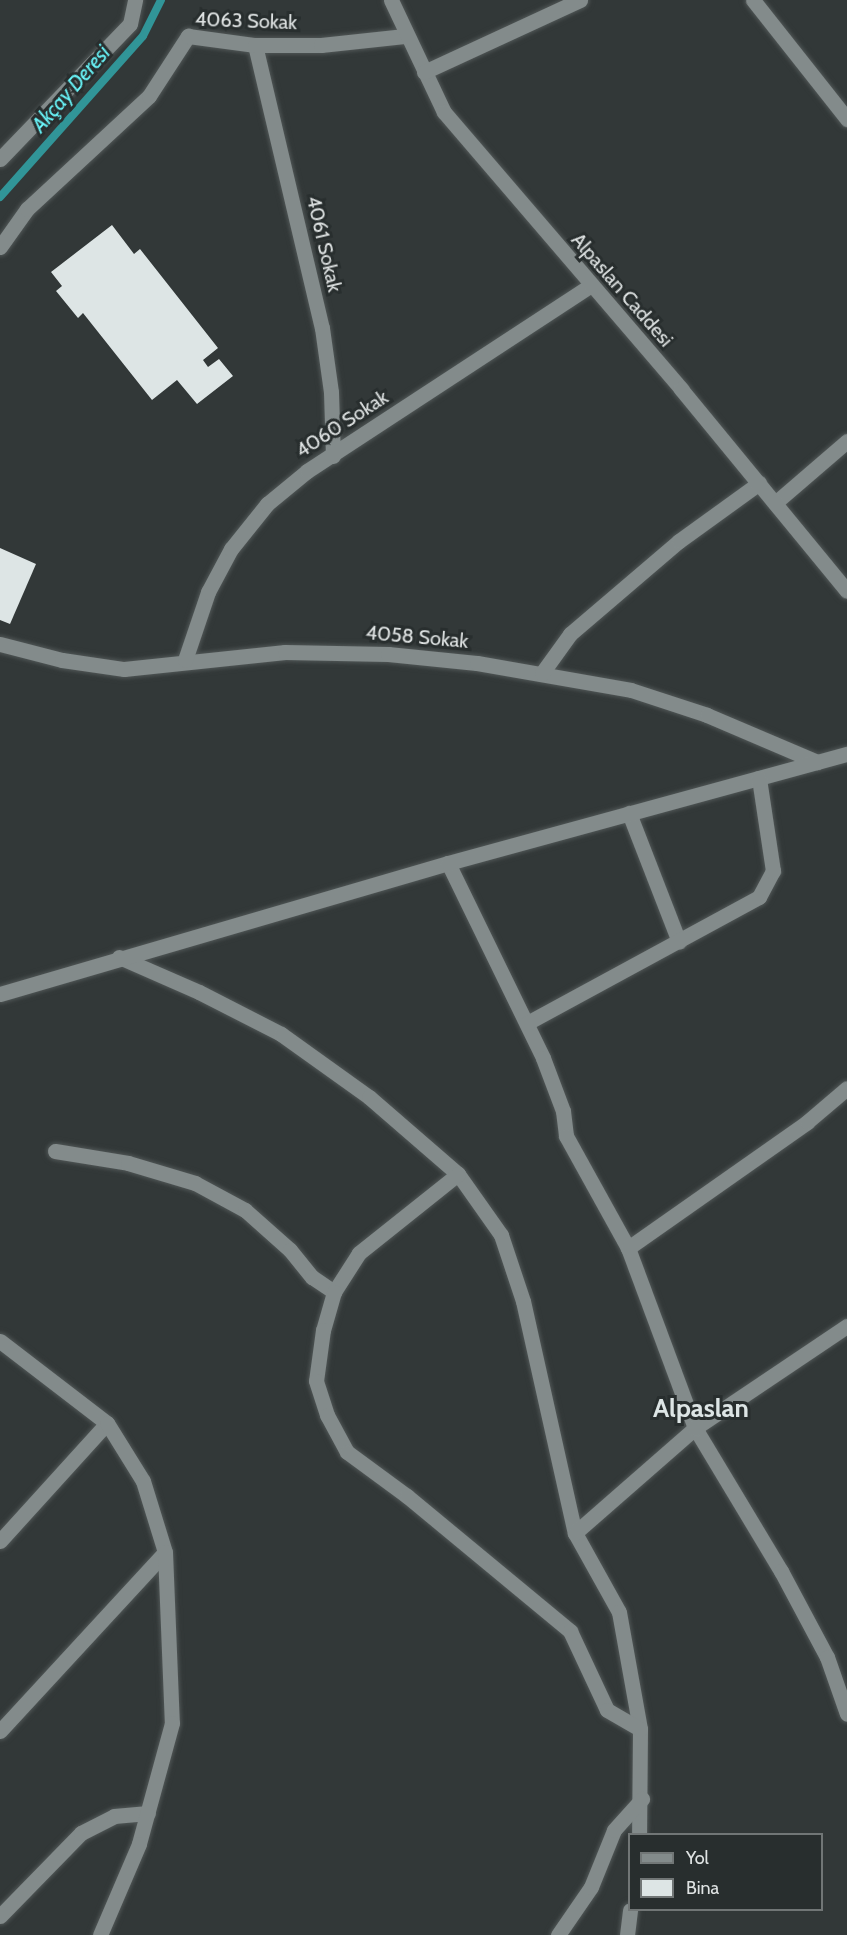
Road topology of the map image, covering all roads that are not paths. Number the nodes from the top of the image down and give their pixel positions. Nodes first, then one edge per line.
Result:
1 (135, 0) edge
2 (391, 0) edge
3 (580, 0) edge
4 (753, 0) edge
5 (405, 36) junction
6 (255, 45) junction
7 (424, 72) junction
8 (847, 119) edge
9 (0, 159) edge
10 (0, 247) edge
11 (591, 285) junction
12 (847, 441) edge
13 (333, 456) junction
14 (759, 483) junction
15 (775, 503) junction
16 (847, 591) edge
17 (0, 644) edge
18 (185, 660) junction
19 (542, 673) junction
20 (847, 754) edge
21 (817, 762) junction
22 (759, 778) junction
23 (628, 813) junction
24 (448, 863) junction
25 (679, 942) junction
26 (119, 957) junction
27 (0, 994) edge
28 (526, 1023) junction
29 (847, 1088) edge
30 (55, 1151) dead end
31 (458, 1174) junction
32 (628, 1248) junction
33 (334, 1292) junction
34 (847, 1326) edge
35 (0, 1341) edge
36 (107, 1423) junction
37 (695, 1428) junction
38 (574, 1533) junction
39 (0, 1541) edge
40 (165, 1552) junction
41 (847, 1714) edge
42 (640, 1729) junction
43 (0, 1731) edge
44 (642, 1799) junction
45 (148, 1813) junction
46 (639, 1833) edge
47 (630, 1911) edge
48 (0, 1916) edge
49 (100, 1935) edge
50 (558, 1935) edge
51 (627, 1935) edge

1 - 9 street
2 - 5 street, Alpaslan Caddesi
3 - 7 street
4 - 8 street
5 - 6 street, 4063 Sokak
5 - 7 street, Alpaslan Caddesi
6 - 10 street, 4063 Sokak
6 - 13 street, 4061 Sokak
7 - 11 street, Alpaslan Caddesi
11 - 13 street, 4060 Sokak
11 - 14 street, Alpaslan Caddesi
12 - 15 street
13 - 18 street, 4060 Sokak
14 - 15 street, Alpaslan Caddesi
14 - 19 street
15 - 16 street, Alpaslan Caddesi
17 - 18 street, 4058 Sokak
18 - 19 street, 4058 Sokak
19 - 21 street, 4058 Sokak
20 - 21 street
21 - 22 street
22 - 23 street
22 - 25 street
23 - 24 street
23 - 25 street
24 - 26 street
24 - 28 street
25 - 28 street
26 - 27 street
26 - 31 street
28 - 32 street
29 - 32 street
30 - 33 street
31 - 33 street
31 - 38 street
32 - 37 street
33 - 42 street
34 - 37 street
35 - 36 street
36 - 39 street
36 - 40 street
37 - 38 street
37 - 41 street
38 - 42 street
40 - 43 street
40 - 45 street
42 - 44 street
44 - 46 street
44 - 50 street
45 - 48 street
45 - 49 street
47 - 51 street

